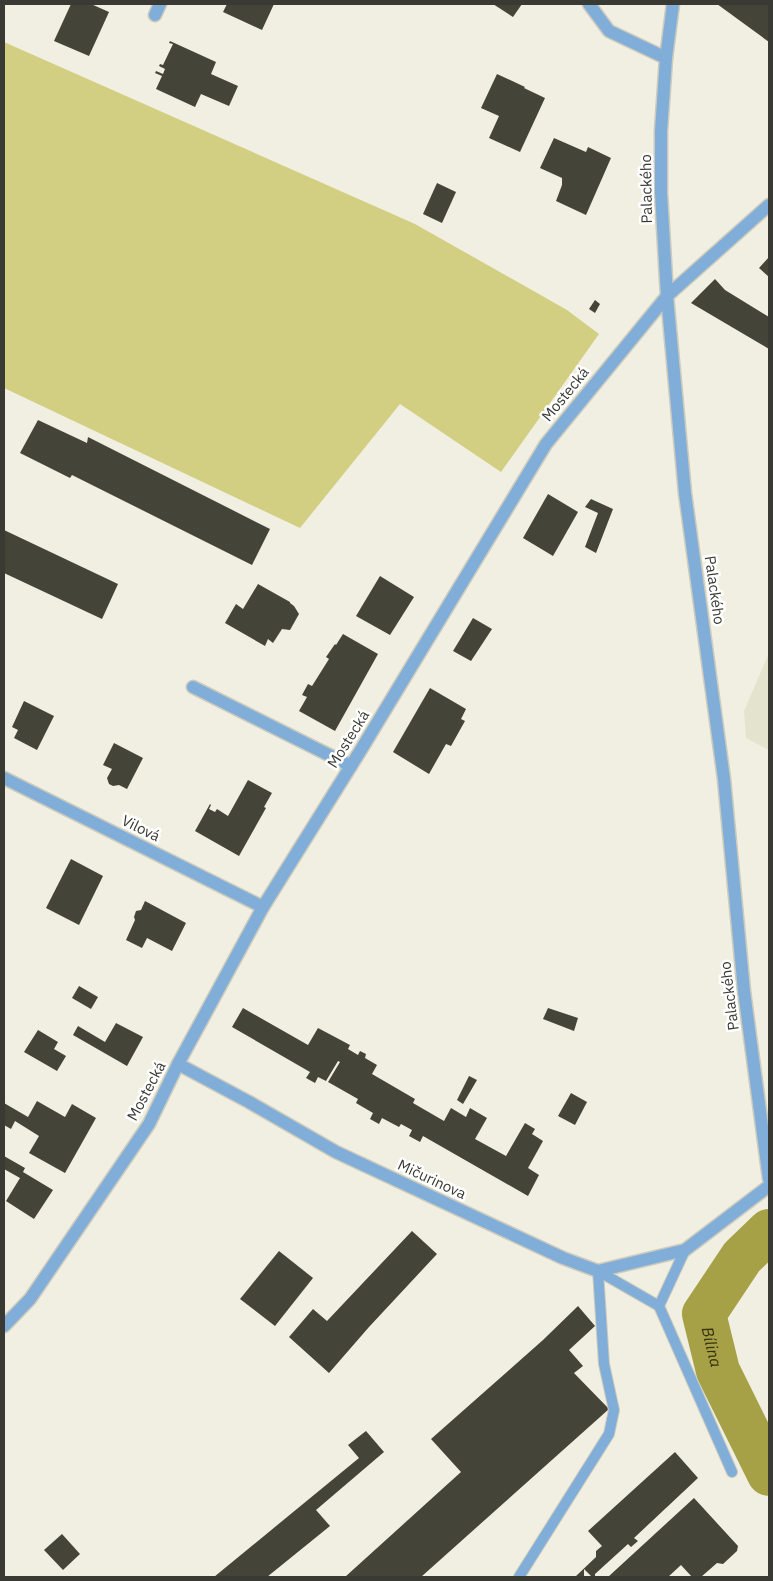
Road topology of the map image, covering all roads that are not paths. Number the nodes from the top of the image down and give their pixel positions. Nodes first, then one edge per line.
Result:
1 (589, 4) edge
2 (673, 4) edge
3 (666, 58) junction
4 (769, 205) edge
5 (667, 296) junction
6 (193, 687) dead end
7 (351, 766) junction
8 (4, 778) edge
9 (263, 907) junction
10 (178, 1064) junction
11 (769, 1179) edge
12 (769, 1186) edge
13 (685, 1250) junction
14 (598, 1271) junction
15 (658, 1306) junction
16 (4, 1326) edge
17 (732, 1472) dead end
18 (519, 1577) edge

1 - 3 street
2 - 3 street, Palackého
3 - 5 street, Palackého
4 - 5 street, Mostecká
5 - 7 street, Mostecká
5 - 11 street, Palackého
6 - 7 street
7 - 9 street, Mostecká
8 - 9 street, Vilová
9 - 10 street, Mostecká
10 - 14 street, Mičurinova
10 - 16 street, Mostecká
12 - 13 street
13 - 14 street
13 - 15 lane
14 - 15 lane
14 - 18 lane
15 - 17 lane

